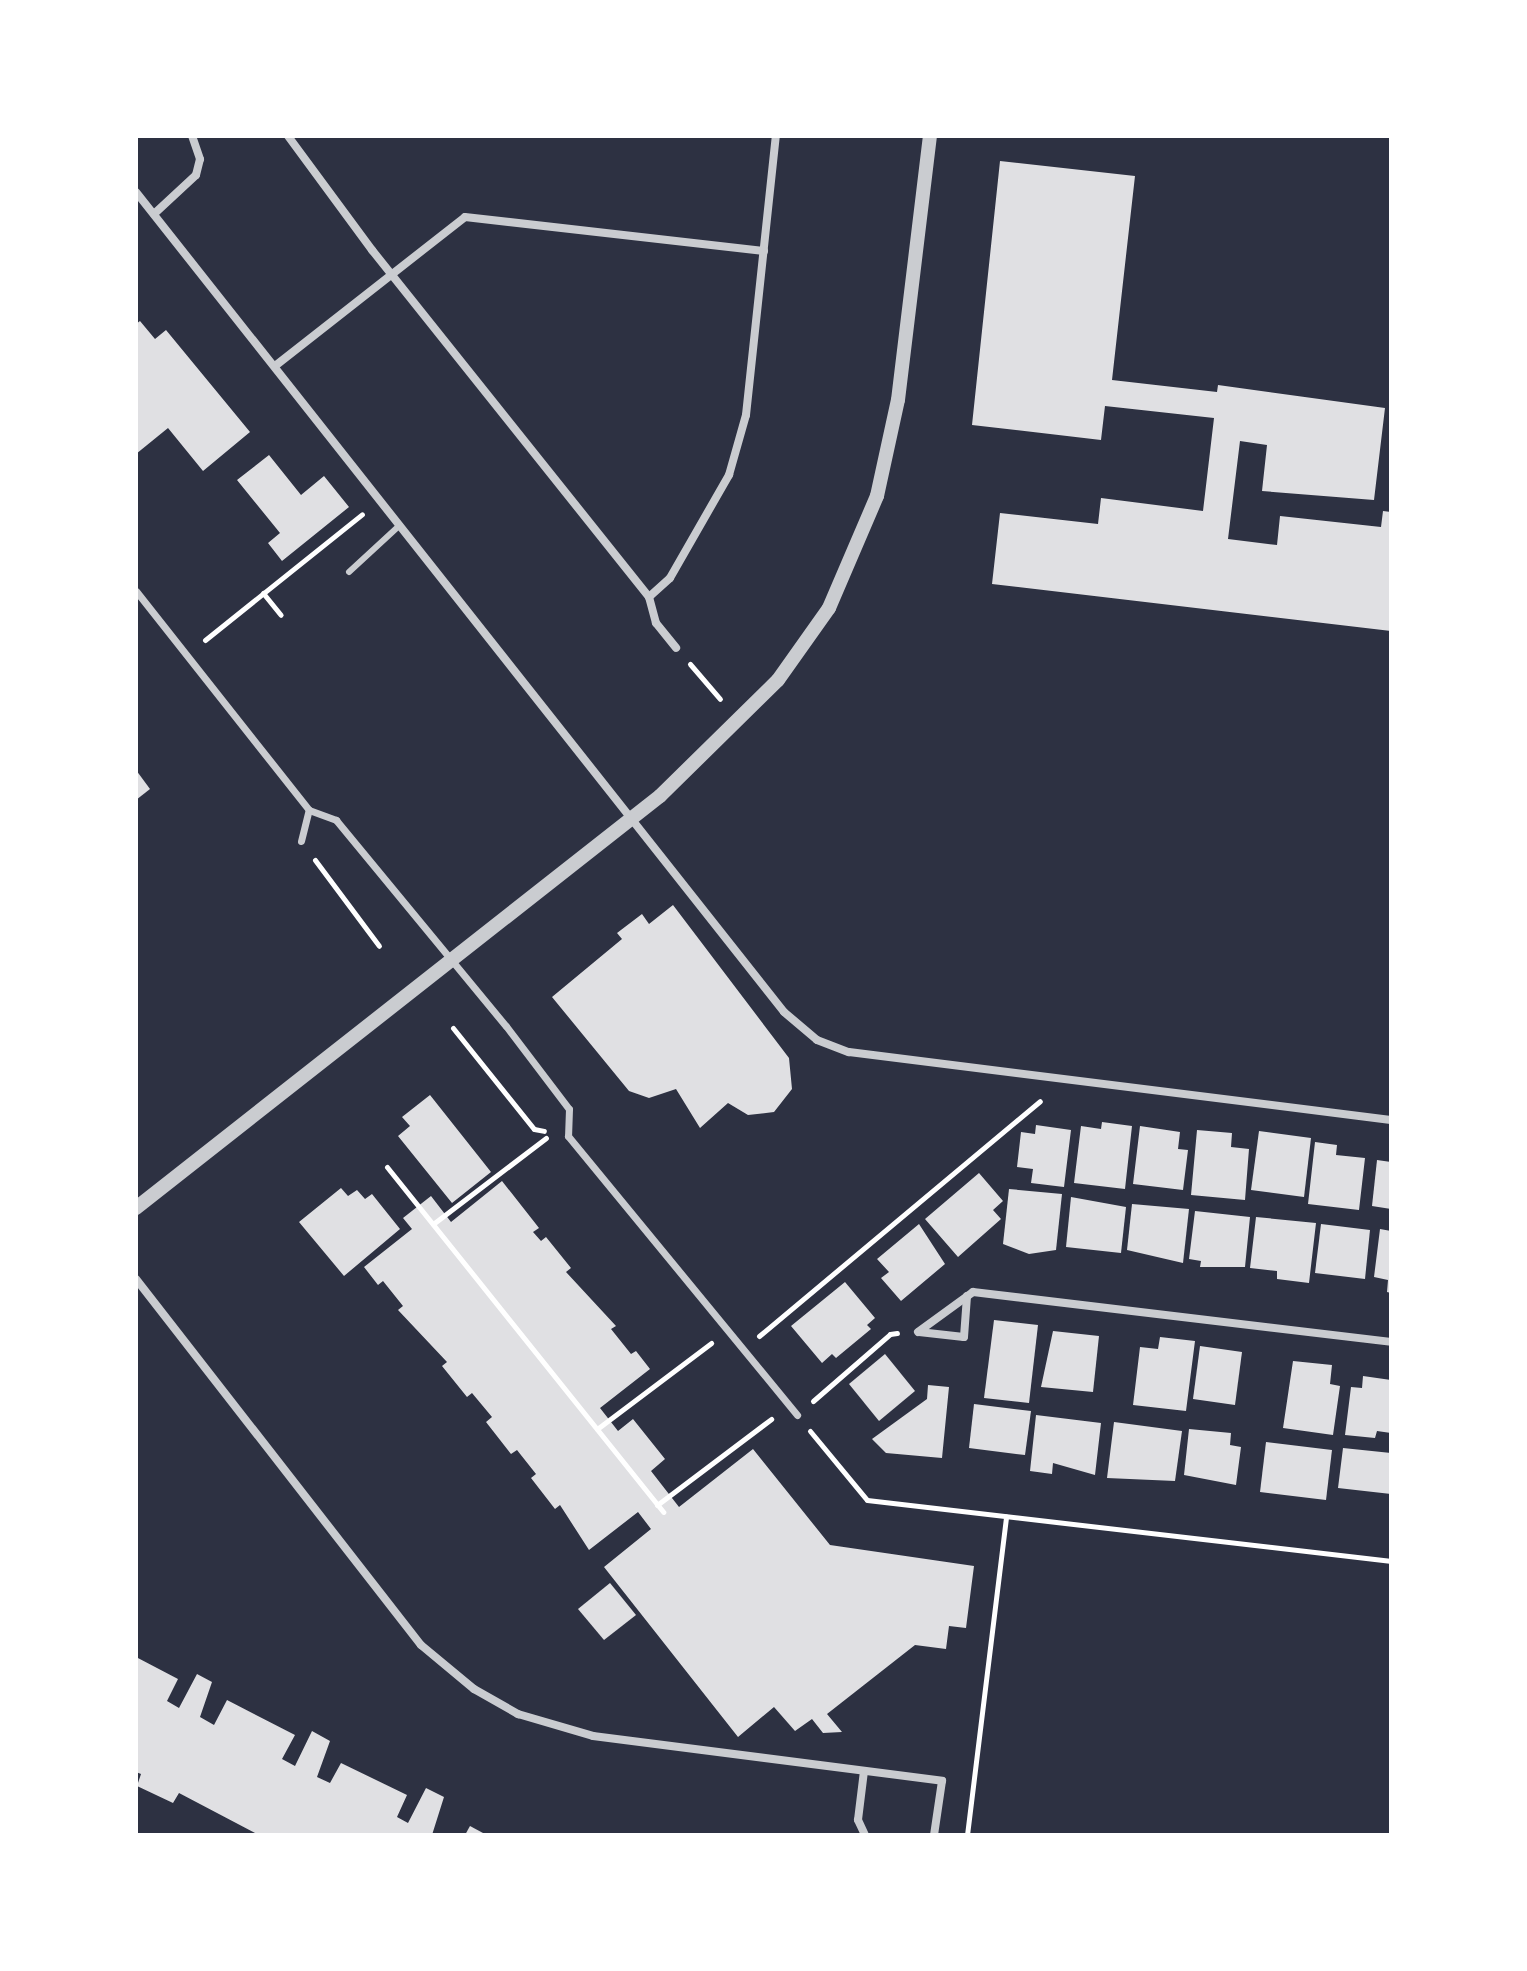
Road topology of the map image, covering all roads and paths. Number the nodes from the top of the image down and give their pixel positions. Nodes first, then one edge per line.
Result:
1 (192, 136) edge
2 (288, 136) edge
3 (776, 136) edge
4 (930, 136) edge
5 (136, 192) edge
6 (154, 214) junction
7 (764, 251) junction
8 (389, 272) junction
9 (275, 366) junction
10 (362, 514) dead end
11 (400, 525) junction
12 (349, 572) dead end
13 (136, 591) edge
14 (263, 593) junction
15 (649, 597) junction
16 (281, 615) dead end
17 (676, 648) joint
18 (186, 655) junction
19 (720, 699) dead end
20 (309, 810) junction
21 (631, 819) junction
22 (301, 841) joint
23 (379, 946) dead end
24 (453, 1028) dead end
25 (1043, 1099) dead end
26 (1391, 1120) edge
27 (534, 1129) dead end
28 (553, 1132) dead end
29 (387, 1167) dead end
30 (136, 1208) edge
31 (433, 1224) junction
32 (136, 1279) edge
33 (967, 1296) junction
34 (728, 1330) junction
35 (918, 1332) junction
36 (1391, 1342) edge
37 (743, 1350) junction
38 (789, 1405) junction
39 (797, 1415) junction
40 (597, 1429) junction
41 (657, 1505) junction
42 (663, 1512) dead end
43 (1006, 1516) junction
44 (1391, 1561) edge
45 (864, 1771) junction
46 (865, 1835) edge
47 (934, 1835) edge
48 (967, 1835) edge

1 - 6 street
2 - 8 street
3 - 7 street
4 - 21 street
5 - 6 street
6 - 9 street
7 - 8 street
7 - 15 street
8 - 9 street
8 - 15 street
9 - 11 street
10 - 14 path
11 - 12 lane
11 - 21 street
13 - 18 street
14 - 16 path
14 - 18 path
15 - 17 street
17 - 19 path
18 - 20 street
20 - 22 street
20 - 34 street
21 - 26 street
21 - 30 street
22 - 23 path
24 - 27 path
25 - 37 path
28 - 31 path
29 - 31 path
31 - 40 path
32 - 45 street
33 - 35 street
33 - 35 street
33 - 36 street
34 - 37 street
34 - 40 path
35 - 39 path
37 - 38 street
38 - 39 street
38 - 41 path
39 - 43 path
40 - 41 path
41 - 42 path
43 - 44 path
43 - 48 path
45 - 46 street
45 - 47 street

